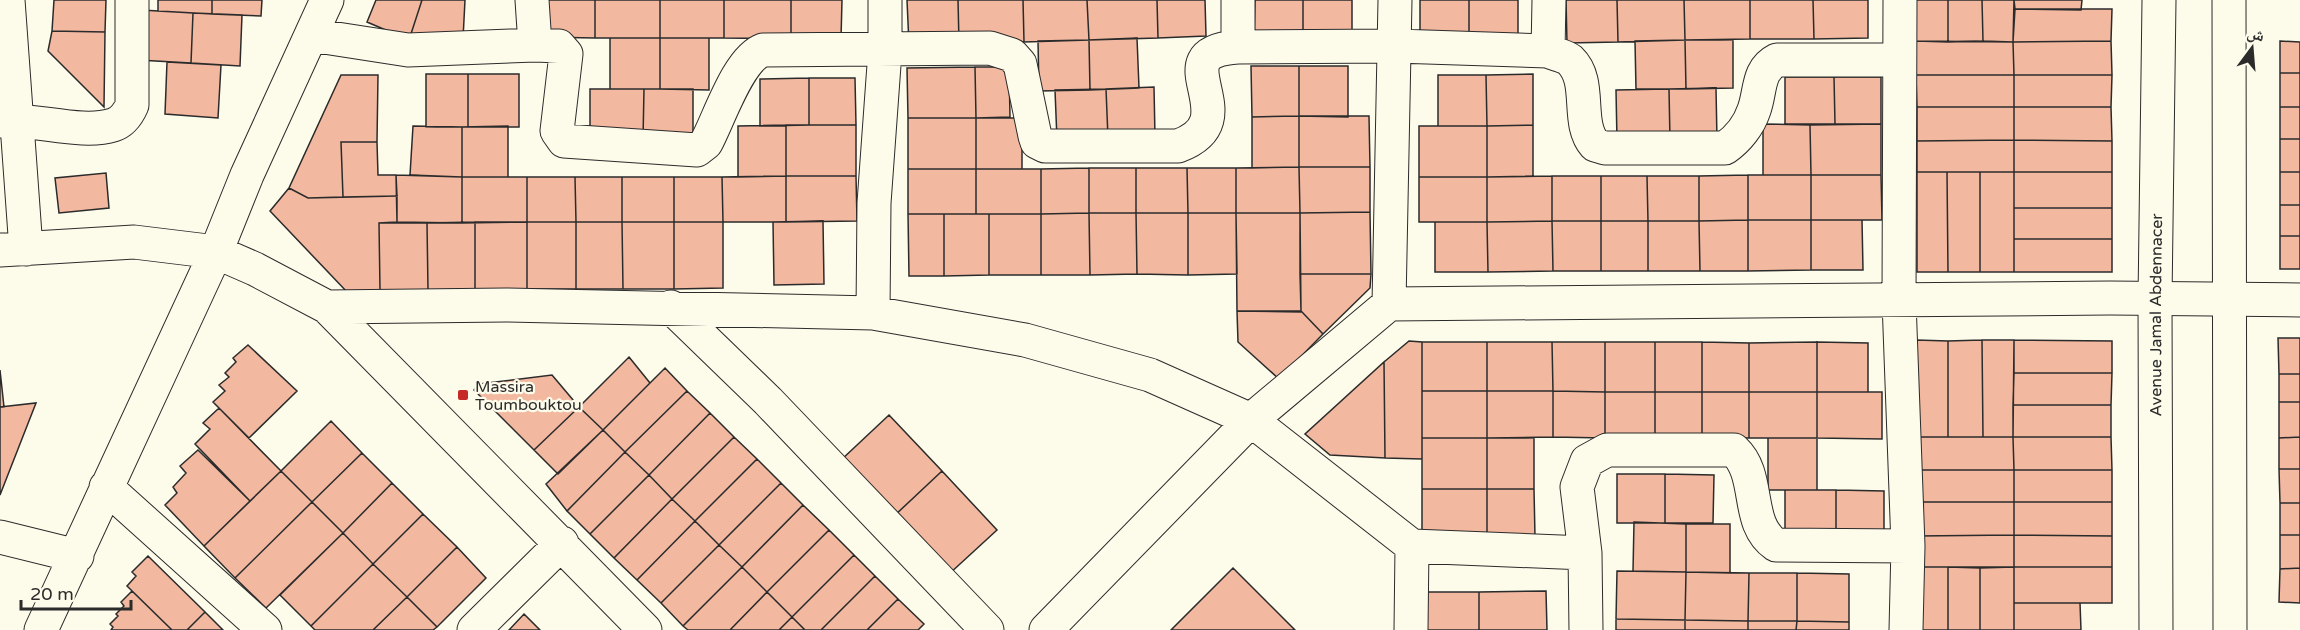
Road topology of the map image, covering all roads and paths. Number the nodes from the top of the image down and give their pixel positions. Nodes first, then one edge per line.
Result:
1 (8, 0) edge
2 (132, 0) edge
3 (327, 0) edge
4 (532, 0) edge
5 (885, 0) edge
6 (1238, 0) edge
7 (1395, 0) edge
8 (1549, 0) edge
9 (1899, 0) edge
10 (2159, 0) edge
11 (2229, 0) edge
12 (311, 34) junction
13 (535, 45) junction
14 (1396, 46) junction
15 (1238, 47) junction
16 (885, 51) junction
17 (1548, 51) junction
18 (1899, 60) junction
19 (9, 120) edge
20 (13, 250) edge
21 (216, 252) junction
22 (2229, 298) junction
23 (2155, 300) junction
24 (2300, 300) edge
25 (1899, 301) junction
26 (1389, 304) junction
27 (327, 307) junction
28 (671, 307) junction
29 (873, 313) junction
30 (1251, 420) junction
31 (106, 487) junction
32 (0, 537) edge
33 (562, 543) junction
34 (1412, 546) junction
35 (1908, 546) junction
36 (1585, 554) junction
37 (77, 556) junction
38 (41, 630) edge
39 (265, 630) edge
40 (474, 630) edge
41 (645, 630) edge
42 (987, 630) edge
43 (1046, 630) edge
44 (1411, 630) edge
45 (1586, 630) edge
46 (1906, 630) edge
47 (2156, 630) edge
48 (2230, 630) edge

1 - 19 street
2 - 19 street
3 - 12 street
4 - 13 street
5 - 16 street
6 - 15 street
7 - 14 street
8 - 17 street
9 - 18 street
10 - 23 street, Avenue Jamal Abdennacer
11 - 22 street
12 - 13 street
12 - 21 street
13 - 16 street
14 - 15 street
14 - 17 street
14 - 26 street
15 - 16 street
16 - 29 street
17 - 18 street
18 - 25 street
19 - 20 street
20 - 21 street
21 - 27 street
21 - 31 street
22 - 23 street
22 - 24 street
22 - 48 street
23 - 25 street
23 - 47 street, Avenue Jamal Abdennacer
25 - 26 street
25 - 35 street
26 - 30 street
27 - 28 street
27 - 33 street
28 - 29 street
28 - 42 street
29 - 30 street
30 - 34 street
30 - 43 street
31 - 37 street
31 - 39 street
32 - 37 street
33 - 40 street
33 - 41 street
34 - 36 street
34 - 44 street
35 - 36 street
35 - 46 street
36 - 45 street
37 - 38 street

